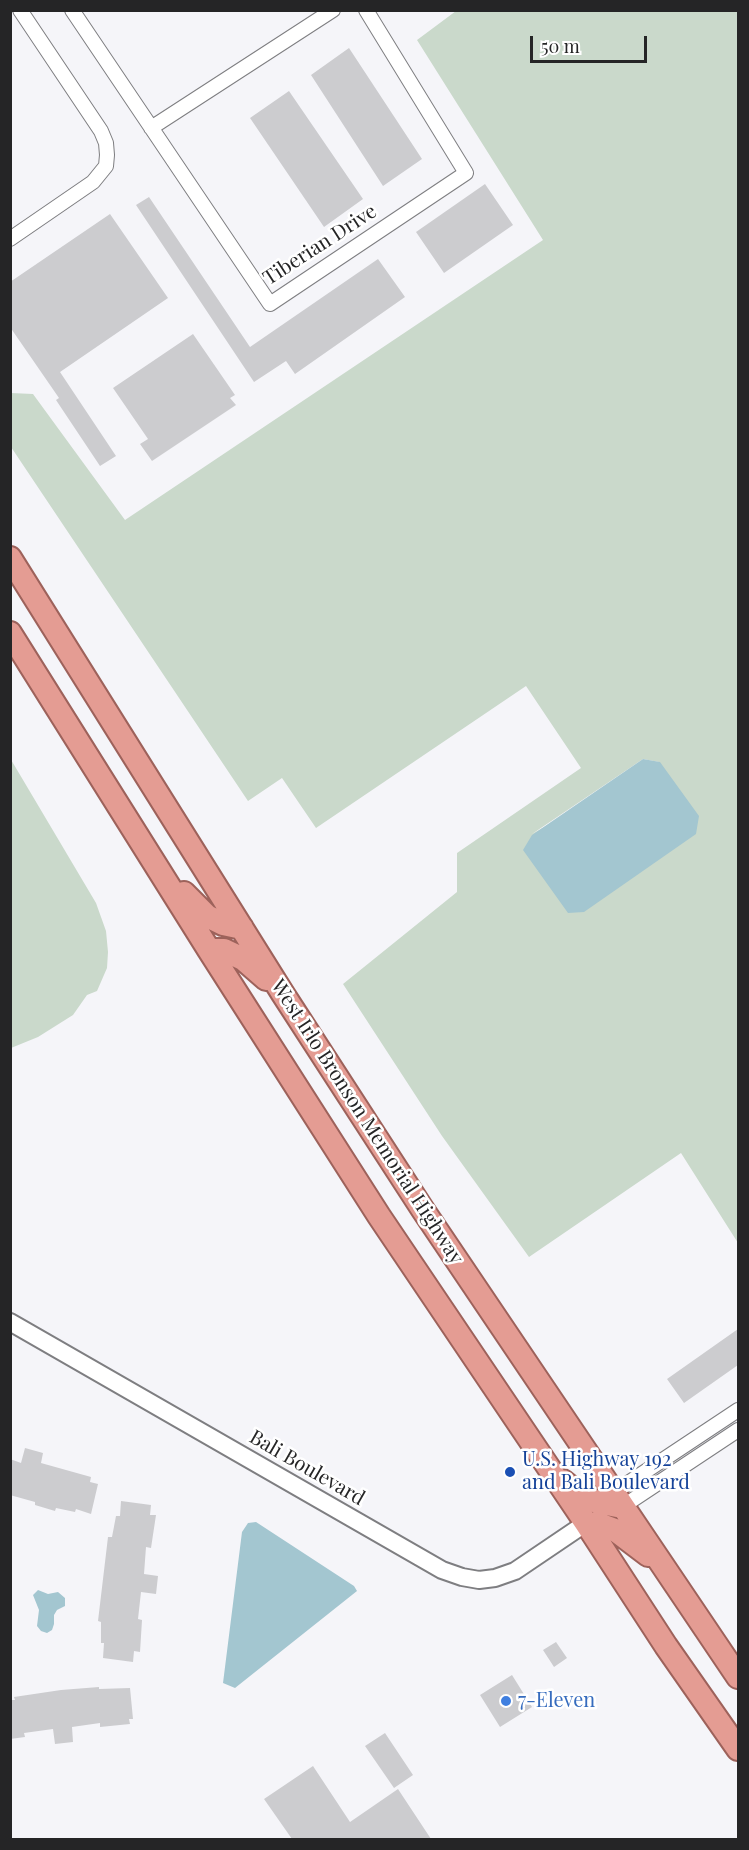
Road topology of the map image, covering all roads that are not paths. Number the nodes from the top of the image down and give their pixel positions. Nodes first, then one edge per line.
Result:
1 (20, 10) edge
2 (72, 10) edge
3 (333, 10) edge
4 (366, 10) edge
5 (314, 16) edge
6 (151, 128) junction
7 (10, 238) edge
8 (10, 558) edge
9 (10, 633) edge
10 (161, 872) junction
11 (242, 928) junction
12 (209, 950) junction
13 (283, 994) junction
14 (10, 1322) edge
15 (738, 1410) edge
16 (738, 1430) edge
17 (550, 1470) junction
18 (618, 1500) junction
19 (586, 1523) junction
20 (664, 1567) junction
21 (738, 1677) edge
22 (738, 1749) edge

1 - 7 street
2 - 6 street, Tiberian Drive
3 - 5 street
4 - 6 street, Tiberian Drive
5 - 6 street
8 - 11 highway, West Irlo Bronson Memorial Highway
9 - 10 highway, West Irlo Bronson Memorial Highway
10 - 11 highway
10 - 12 highway, West Irlo Bronson Memorial Highway
11 - 13 highway, West Irlo Bronson Memorial Highway
12 - 13 highway
12 - 17 highway, West Irlo Bronson Memorial Highway
13 - 18 highway, West Irlo Bronson Memorial Highway
14 - 19 street, Bali Boulevard
15 - 18 street
16 - 18 street
17 - 18 highway
17 - 19 highway, West Irlo Bronson Memorial Highway
18 - 20 highway, West Irlo Bronson Memorial Highway
19 - 20 highway
19 - 22 highway, West Irlo Bronson Memorial Highway
20 - 21 highway, West Irlo Bronson Memorial Highway

